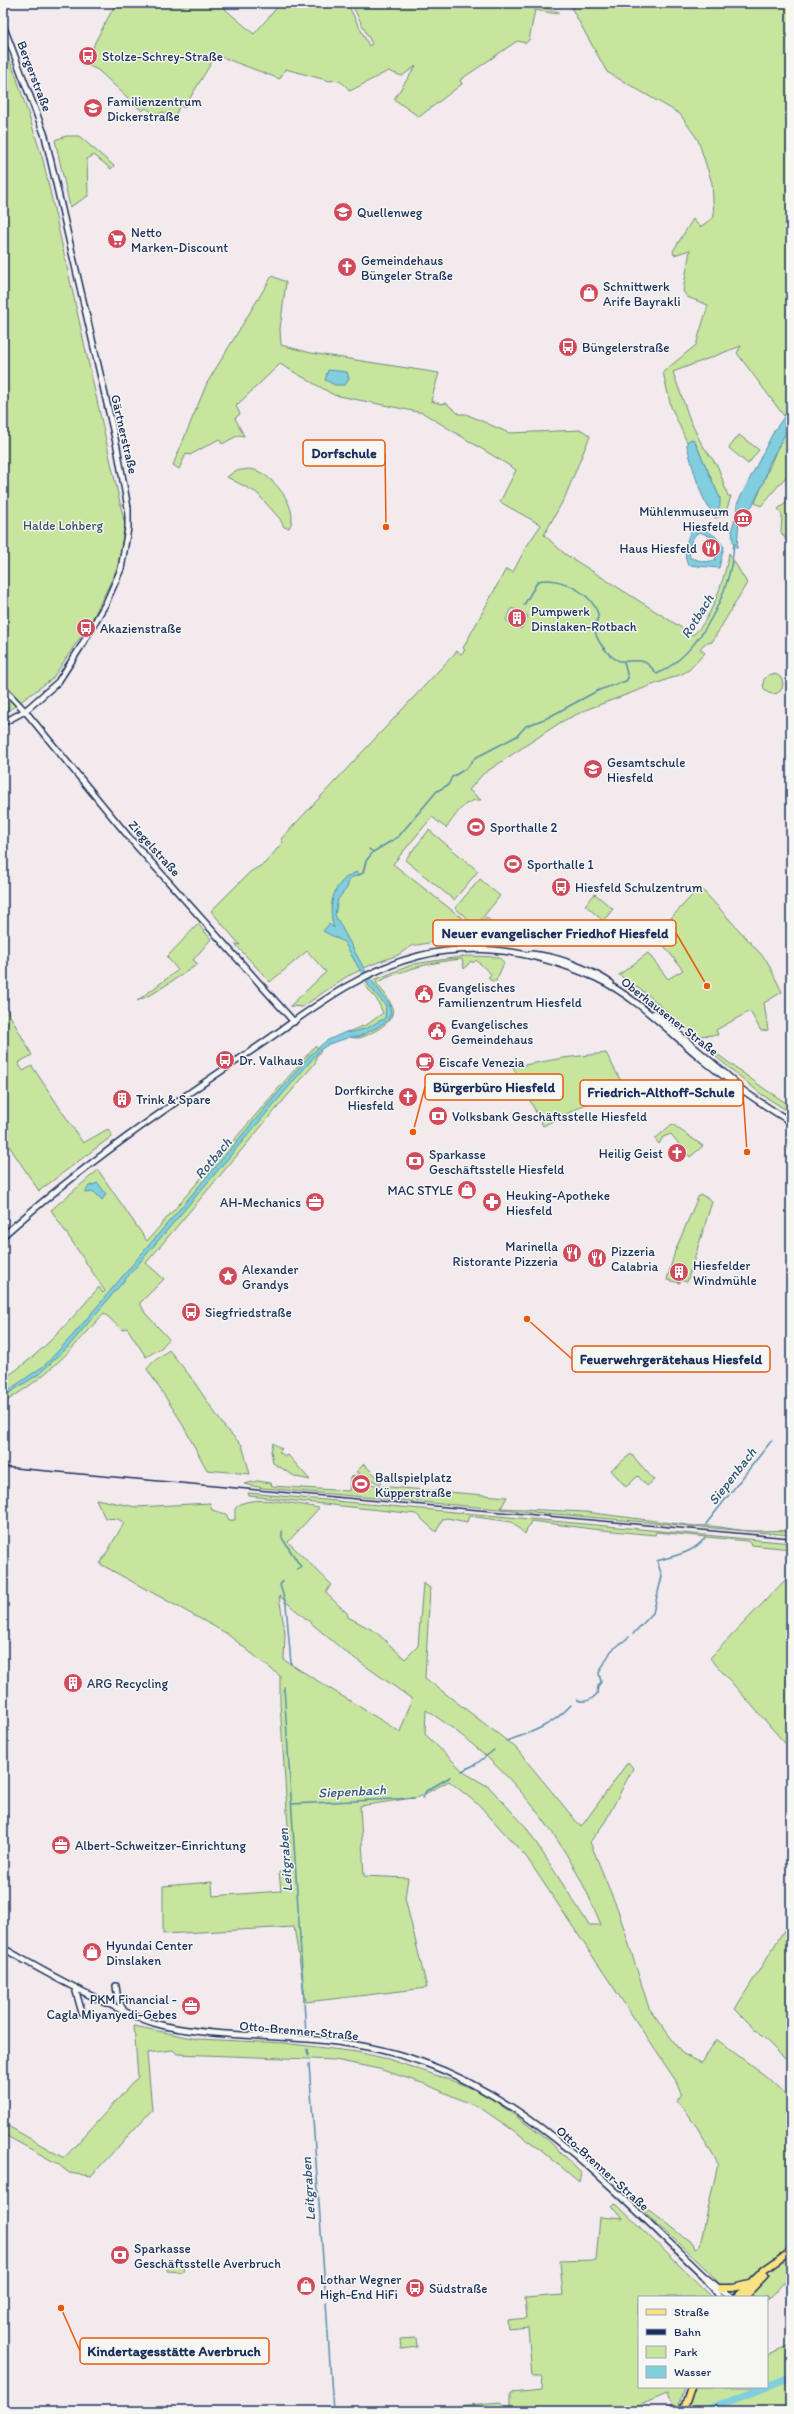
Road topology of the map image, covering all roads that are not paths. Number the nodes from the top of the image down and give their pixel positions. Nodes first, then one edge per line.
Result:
1 (3, 25) edge
2 (45, 136) joint
3 (3, 688) edge
4 (25, 711) junction
5 (3, 724) edge
6 (294, 1022) junction
7 (791, 1122) edge
8 (3, 1236) edge
9 (3, 1948) edge
10 (116, 1986) dead end
11 (75, 1988) junction
12 (125, 2012) junction
13 (82, 2013) dead end
14 (791, 2251) edge
15 (777, 2262) junction
16 (704, 2276) junction
17 (749, 2284) junction
18 (721, 2288) junction
19 (719, 2296) edge
20 (729, 2296) edge
21 (738, 2296) edge
22 (745, 2296) edge
23 (688, 2388) edge
24 (691, 2388) edge
25 (684, 2406) edge

1 - 2 main road, Bergerstraße
2 - 4 main road, Gärtnerstraße
3 - 4 main road, Ziegelstraße
4 - 5 main road, Gärtnerstraße
4 - 6 main road, Ziegelstraße
6 - 7 main road, Oberhausener Straße
6 - 8 main road, Oberhausener Straße
9 - 11 main road, Otto-Brenner-Straße
10 - 12 main road
11 - 12 main road, Otto-Brenner-Straße
11 - 13 main road
12 - 16 main road, Otto-Brenner-Straße
14 - 15 main road
15 - 17 main road
15 - 22 main road
16 - 18 main road, Otto-Brenner-Straße
16 - 19 main road, Otto-Brenner-Straße
17 - 18 main road
17 - 21 main road
18 - 20 main road, Otto-Brenner-Straße
23 - 25 main road
24 - 25 main road

